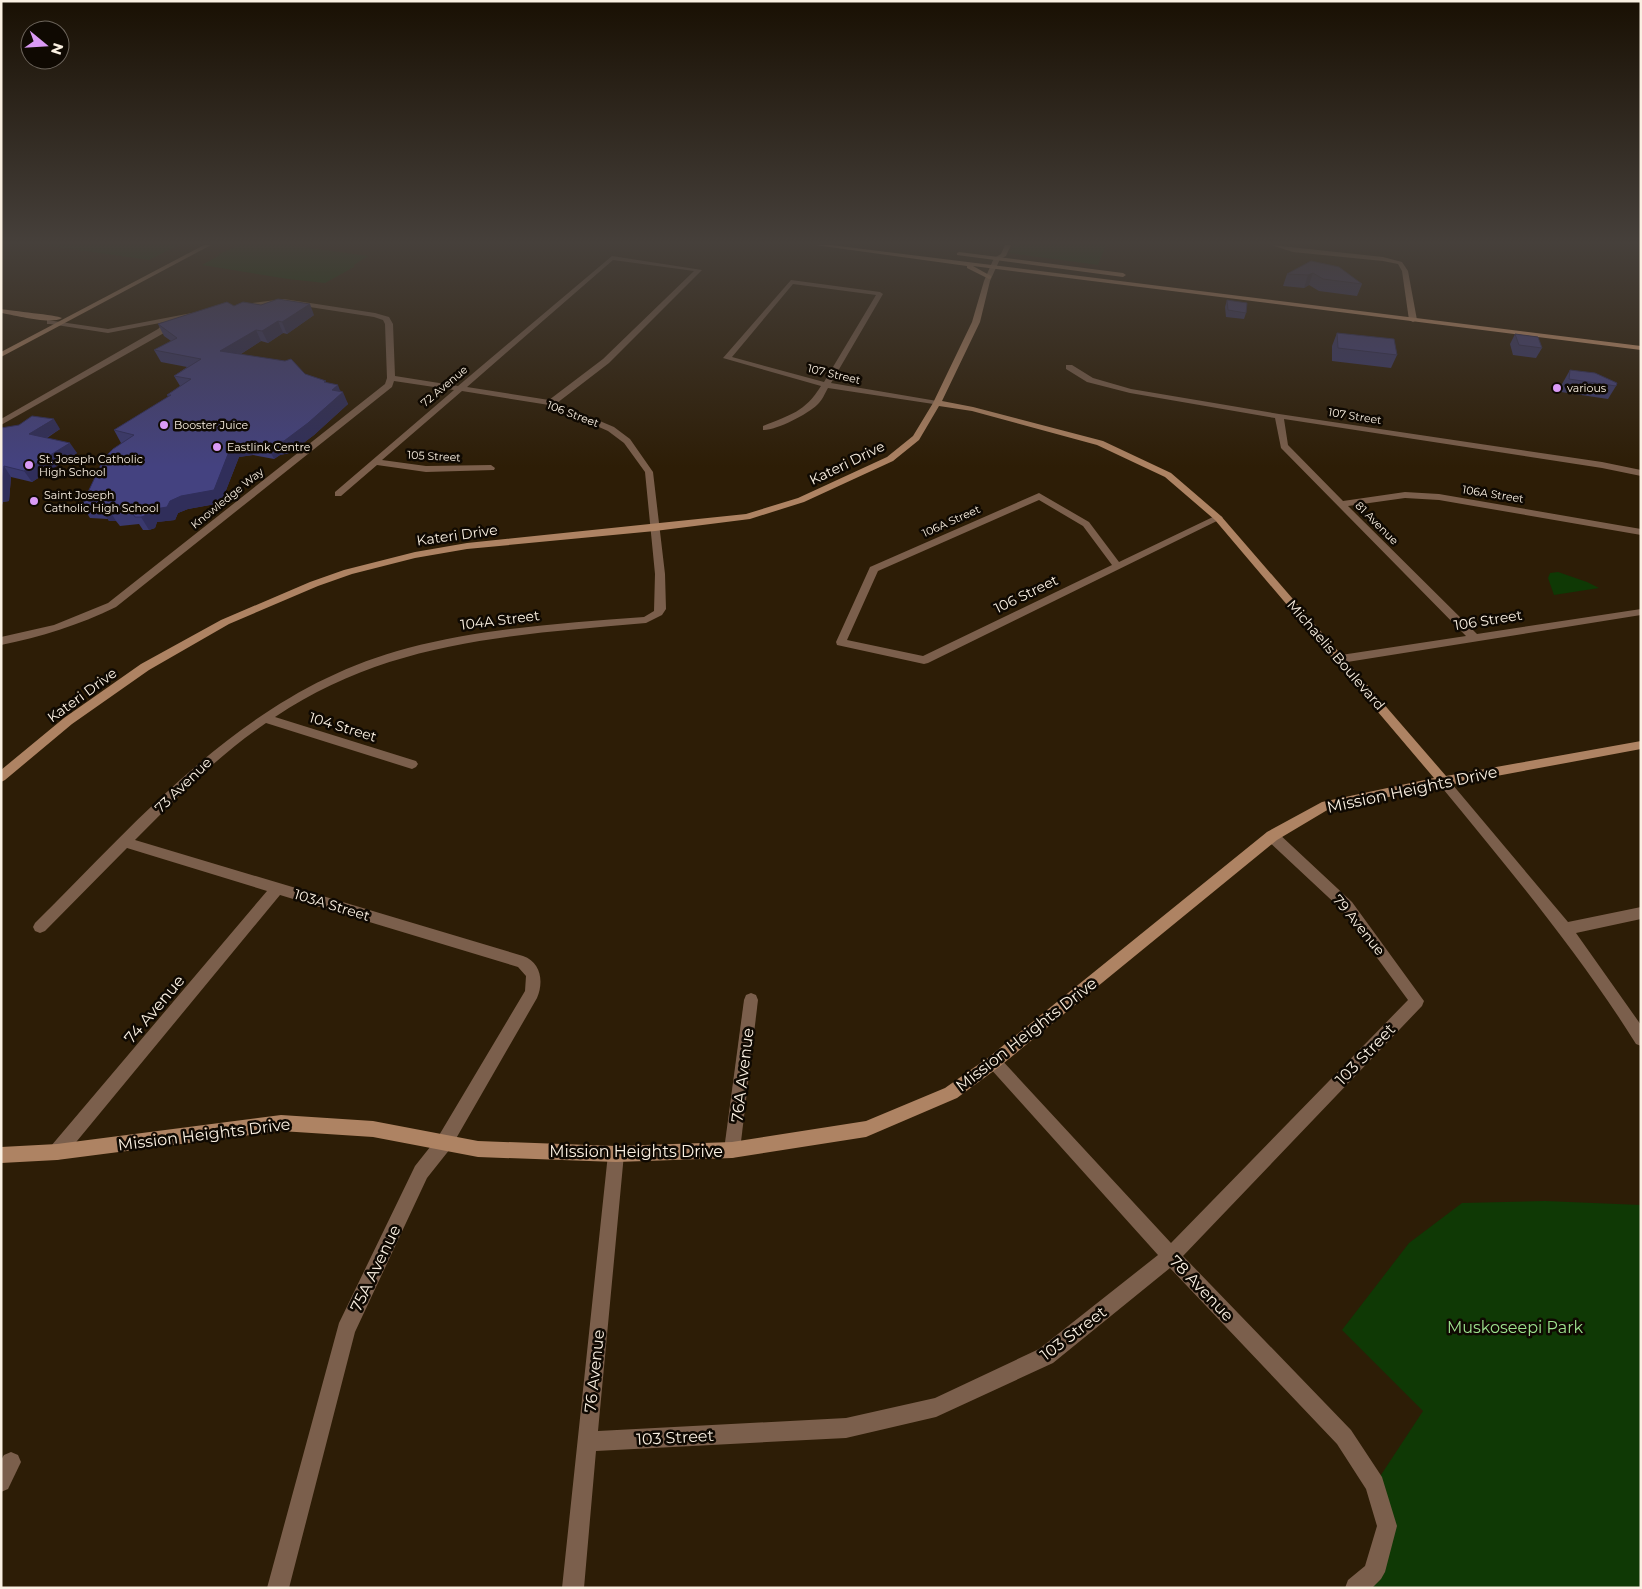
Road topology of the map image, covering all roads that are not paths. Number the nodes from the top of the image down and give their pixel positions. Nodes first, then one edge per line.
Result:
1 (43, 319) edge
2 (49, 319) edge
3 (62, 319) edge
4 (69, 319) edge
5 (70, 319) edge
6 (169, 319) edge
7 (386, 319) edge
8 (540, 319) edge
9 (649, 319) edge
10 (759, 319) edge
11 (865, 319) edge
12 (977, 319) edge
13 (1435, 319) edge
14 (1440, 319) edge
15 (165, 320) junction
16 (59, 321) junction
17 (50, 322) junction
18 (138, 326) junction
19 (149, 338) junction
20 (1641, 342) edge
21 (1, 347) edge
22 (1641, 348) edge
23 (1, 355) edge
24 (1069, 368) dead end
25 (392, 378) junction
26 (826, 385) junction
27 (458, 389) junction
28 (551, 403) junction
29 (937, 403) junction
30 (1279, 416) junction
31 (1, 423) edge
32 (766, 428) dead end
33 (375, 462) junction
34 (491, 468) dead end
35 (1641, 473) edge
36 (338, 494) dead end
37 (1340, 504) junction
38 (1218, 518) junction
39 (655, 528) junction
40 (1641, 532) edge
41 (1117, 566) junction
42 (1641, 612) edge
43 (1474, 638) junction
44 (1, 641) edge
45 (841, 642) joint
46 (1341, 660) junction
47 (348, 673) joint
48 (264, 718) junction
49 (1641, 745) edge
50 (412, 764) dead end
51 (1, 777) edge
52 (1443, 781) junction
53 (1272, 836) junction
54 (124, 842) junction
55 (277, 888) junction
56 (1641, 913) edge
57 (40, 927) dead end
58 (1565, 929) junction
59 (535, 975) joint
60 (751, 1000) dead end
61 (1417, 1001) joint
62 (1641, 1039) edge
63 (994, 1062) junction
64 (444, 1143) junction
65 (732, 1150) junction
66 (57, 1152) junction
67 (616, 1154) junction
68 (1, 1155) edge
69 (1171, 1256) junction
70 (586, 1442) junction
71 (11, 1462) dead end
72 (1, 1482) edge
73 (278, 1588) edge
74 (572, 1588) edge
75 (1356, 1588) edge

1 - 17 street
2 - 16 street
3 - 16 street
4 - 16 street
5 - 15 street
6 - 15 street
7 - 25 street
8 - 27 street, 72 Avenue
9 - 28 street, 72 Avenue
10 - 26 street, 107 Street
11 - 26 street, 107 Street
12 - 29 street
13 - 22 main road
14 - 20 main road
15 - 18 street
15 - 19 street
16 - 17 street
16 - 18 street
16 - 23 street
17 - 21 street
18 - 19 street
19 - 31 street
24 - 30 street, 107 Street
25 - 27 street, 106 Street
25 - 44 street, Knowledge Way
26 - 29 street, 107 Street
26 - 32 street
27 - 28 street, 106 Street
27 - 33 street, 72 Avenue
28 - 39 street, 106 Street
29 - 38 street, Michaelis Boulevard
29 - 39 street, Kateri Drive
30 - 35 street, 107 Street
30 - 37 street, 81 Avenue
33 - 34 street, 105 Street
33 - 36 street, 72 Avenue
37 - 40 street, 106A Street
37 - 43 street, 81 Avenue
38 - 41 street, 106 Street
38 - 46 street, Michaelis Boulevard
39 - 47 street, 104A Street
39 - 51 street, Kateri Drive
41 - 45 street, 106 Street
41 - 45 street, 106A Street
42 - 43 street, 106 Street
43 - 46 street, 106 Street
46 - 52 street, Michaelis Boulevard
47 - 48 street, 73 Avenue
48 - 50 street, 104 Street
48 - 54 street, 73 Avenue
49 - 52 street, Mission Heights Drive
52 - 53 street, Mission Heights Drive
52 - 58 street, Michaelis Boulevard
53 - 61 street, 79 Avenue
53 - 63 street, Mission Heights Drive
54 - 55 street, 103A Street
54 - 57 street, 73 Avenue
55 - 59 street, 103A Street
55 - 66 street, 74 Avenue
56 - 58 street
58 - 62 street, Michaelis Boulevard
59 - 64 street, 75A Avenue
60 - 65 street, 76A Avenue
61 - 69 street, 103 Street
63 - 65 street, Mission Heights Drive
63 - 69 street, 78 Avenue
64 - 66 street, Mission Heights Drive
64 - 67 street, Mission Heights Drive
64 - 73 street, 75A Avenue
65 - 67 street, Mission Heights Drive
66 - 68 street, Mission Heights Drive
67 - 70 street, 76 Avenue
69 - 70 street, 103 Street
69 - 75 street, 78 Avenue
70 - 74 street, 76 Avenue
71 - 72 street

